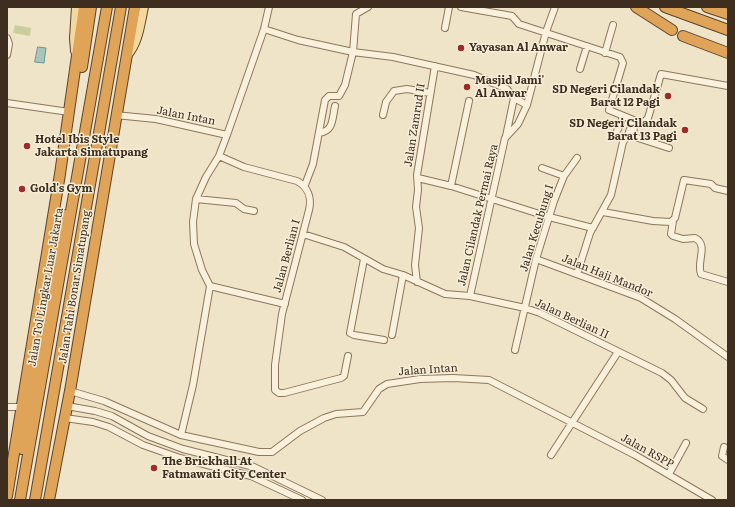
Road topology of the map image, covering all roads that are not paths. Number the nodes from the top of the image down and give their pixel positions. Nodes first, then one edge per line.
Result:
1 (76, 7) edge
2 (84, 7) edge
3 (91, 7) edge
4 (100, 7) edge
5 (107, 7) edge
6 (122, 7) edge
7 (127, 7) edge
8 (135, 7) edge
9 (144, 7) edge
10 (269, 7) edge
11 (368, 7) edge
12 (449, 7) edge
13 (461, 7) edge
14 (555, 7) edge
15 (636, 7) edge
16 (665, 7) edge
17 (707, 7) edge
18 (728, 14) edge
19 (613, 25) dead end
20 (445, 28) dead end
21 (264, 29) junction
22 (118, 30) junction
23 (672, 30) dead end
24 (728, 30) edge
25 (546, 32) junction
26 (683, 36) dead end
27 (8, 41) edge
28 (587, 46) junction
29 (100, 49) junction
30 (114, 51) junction
31 (353, 52) junction
32 (605, 53) junction
33 (728, 53) edge
34 (7, 55) edge
35 (76, 58) junction
36 (125, 58) junction
37 (97, 65) junction
38 (435, 66) junction
39 (580, 69) dead end
40 (728, 86) edge
41 (430, 93) junction
42 (514, 98) junction
43 (91, 102) junction
44 (469, 102) dead end
45 (7, 103) edge
46 (527, 105) junction
47 (335, 106) dead end
48 (69, 110) junction
49 (115, 115) junction
50 (383, 115) dead end
51 (623, 116) junction
52 (635, 120) junction
53 (319, 133) junction
54 (227, 135) junction
55 (616, 136) dead end
56 (505, 138) junction
57 (669, 148) dead end
58 (218, 156) junction
59 (577, 158) dead end
60 (542, 168) dead end
61 (92, 174) junction
62 (564, 176) junction
63 (418, 178) junction
64 (305, 185) junction
65 (451, 186) junction
66 (728, 191) edge
67 (196, 199) junction
68 (492, 199) junction
69 (254, 211) dead end
70 (603, 212) junction
71 (549, 217) junction
72 (673, 221) junction
73 (593, 228) junction
74 (302, 234) junction
75 (364, 259) junction
76 (536, 259) junction
77 (577, 274) junction
78 (403, 275) junction
79 (417, 282) junction
80 (728, 282) edge
81 (210, 286) junction
82 (470, 296) junction
83 (285, 304) junction
84 (525, 308) junction
85 (392, 335) dead end
86 (384, 340) dead end
87 (515, 350) dead end
88 (618, 352) junction
89 (348, 356) dead end
90 (728, 357) edge
91 (70, 391) junction
92 (72, 407) junction
93 (7, 408) edge
94 (21, 408) junction
95 (702, 409) dead end
96 (70, 418) junction
97 (572, 422) junction
98 (181, 435) junction
99 (686, 443) dead end
100 (724, 447) dead end
101 (551, 455) dead end
102 (728, 460) edge
103 (266, 472) junction
104 (669, 474) junction
105 (53, 477) junction
106 (263, 481) junction
107 (7, 496) edge
108 (12, 500) edge
109 (20, 500) edge
110 (35, 500) edge
111 (49, 500) edge
112 (302, 500) edge
113 (322, 500) edge
114 (712, 500) edge

1 - 35 main road
2 - 35 highway
3 - 48 highway
4 - 37 highway
5 - 29 highway, Jalan Tol Lingkar Luar Jakarta
6 - 22 highway
7 - 22 highway
8 - 36 highway, Jalan Tahi Bonar Simatupang
9 - 36 main road
10 - 21 street
11 - 31 street
12 - 20 street
13 - 25 street
14 - 25 street, Jalan Cilandak Permai Raya
15 - 23 highway
16 - 24 highway
17 - 18 highway
19 - 32 street
21 - 31 street
21 - 54 street
22 - 30 highway
25 - 28 street
25 - 46 street, Jalan Cilandak Permai Raya
26 - 33 highway
27 - 34 street
28 - 32 street
28 - 39 street
29 - 30 highway
29 - 37 highway, Jalan Tol Lingkar Luar Jakarta
30 - 61 highway
31 - 38 street
31 - 53 street
32 - 51 street
35 - 48 highway
36 - 49 highway, Jalan Tahi Bonar Simatupang
37 - 43 highway, Jalan Tol Lingkar Luar Jakarta
38 - 41 street, Jalan Zamrud II
38 - 42 street
40 - 52 street
41 - 50 street
41 - 63 street, Jalan Zamrud II
42 - 46 street
42 - 56 street, Jalan Cilandak Permai Raya
43 - 108 highway
43 - 109 highway, Jalan Tol Lingkar Luar Jakarta
44 - 65 street
45 - 48 street
46 - 56 street, Jalan Cilandak Permai Raya
47 - 53 street
48 - 94 highway
49 - 54 street, Jalan Intan
49 - 91 highway, Jalan Tahi Bonar Simatupang
51 - 52 street
51 - 55 street
52 - 57 street
52 - 70 street
53 - 64 street
54 - 58 street, Jalan Intan
56 - 68 street, Jalan Cilandak Permai Raya
58 - 64 street
58 - 67 street, Jalan Intan
59 - 62 street, Jalan Kecubung I
60 - 62 street
61 - 105 highway
61 - 110 highway
62 - 71 street, Jalan Kecubung I
63 - 65 street
63 - 79 street, Jalan Zamrud II
64 - 74 street, Jalan Berlian I
65 - 68 street
66 - 72 street
67 - 69 street
67 - 81 street, Jalan Intan
68 - 71 street
68 - 82 street, Jalan Cilandak Permai Raya
70 - 72 street
70 - 73 street
71 - 73 street
71 - 76 street, Jalan Kecubung I
72 - 80 street
73 - 77 street
74 - 75 street, Jalan Berlian II
74 - 83 street, Jalan Berlian I
75 - 78 street, Jalan Berlian II
75 - 86 street
76 - 77 street, Jalan Haji Mandor
76 - 84 street, Jalan Kecubung I
77 - 90 street, Jalan Haji Mandor
78 - 79 street, Jalan Berlian II
78 - 85 street
79 - 82 street, Jalan Berlian II
81 - 83 street, Jalan Berlian I
81 - 98 street
82 - 84 street, Jalan Berlian II
83 - 89 street
84 - 87 street, Jalan Kecubung I
84 - 88 street, Jalan Berlian II
88 - 95 street, Jalan Berlian II
88 - 97 street
91 - 92 highway, Jalan Tahi Bonar Simatupang
91 - 98 street, Jalan Intan
92 - 96 highway, Jalan Tahi Bonar Simatupang
92 - 103 street
93 - 94 street
94 - 107 highway
96 - 105 highway, Jalan Tahi Bonar Simatupang
96 - 106 street
97 - 98 street, Jalan Intan
97 - 101 street
97 - 104 street, Jalan RSPP
99 - 104 street
100 - 102 street
103 - 106 street
103 - 113 street
104 - 114 street, Jalan RSPP
105 - 111 highway, Jalan Tahi Bonar Simatupang
106 - 112 street

